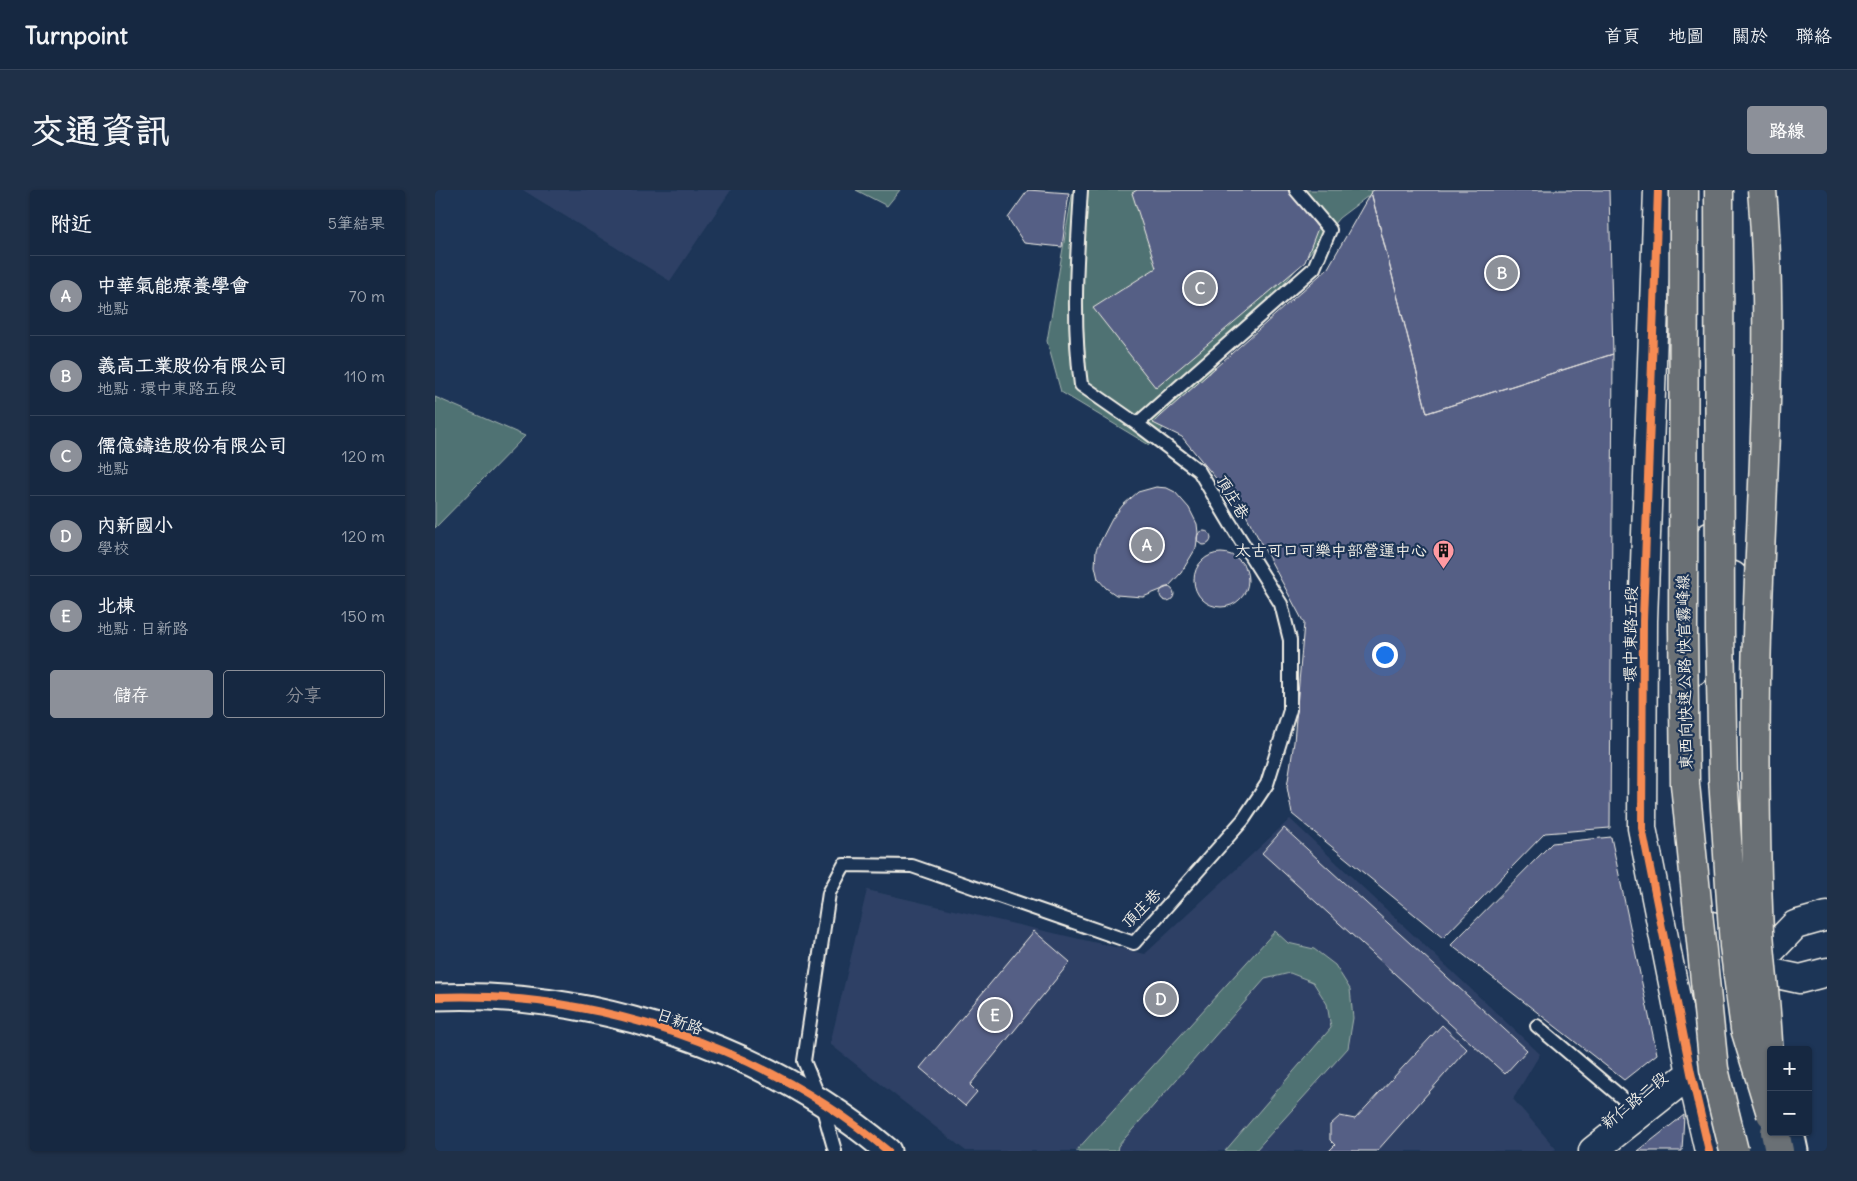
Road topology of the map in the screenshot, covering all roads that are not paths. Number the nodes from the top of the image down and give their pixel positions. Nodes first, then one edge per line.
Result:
1 (1081, 190) edge
2 (1296, 190) edge
3 (1658, 190) edge
4 (1684, 190) edge
5 (1719, 190) edge
6 (1729, 190) edge
7 (1762, 190) edge
8 (1729, 413) junction
9 (1137, 424) junction
10 (1827, 916) edge
11 (1753, 969) junction
12 (1827, 972) edge
13 (435, 996) edge
14 (1537, 1026) dead end
15 (1726, 1028) junction
16 (1771, 1046) edge
17 (1691, 1073) junction
18 (1771, 1091) edge
19 (821, 1102) junction
20 (1767, 1102) edge
21 (1640, 1113) junction
22 (1776, 1136) edge
23 (1792, 1136) edge
24 (835, 1151) edge
25 (888, 1151) edge
26 (1593, 1151) edge
27 (1709, 1151) edge
28 (1734, 1151) edge
29 (1754, 1151) edge
30 (1779, 1151) edge
31 (1795, 1151) edge

1 - 9 lane, 頂庄巷
2 - 9 lane
3 - 17 street, 環中東路五段
4 - 28 highway, 東西向快速公路 快官霧峰線, bridge
5 - 20 highway, bridge
6 - 8 street
7 - 18 highway, bridge
8 - 11 street
8 - 15 street
9 - 19 lane, 頂庄巷
10 - 11 street
11 - 12 street
11 - 15 street, 新仁路二段
11 - 16 street
13 - 19 street, 日新路
14 - 21 lane
15 - 17 street, 新仁路二段
15 - 29 street
17 - 21 street, 新仁路二段
17 - 27 street, 環中東路五段
19 - 24 lane, 頂庄巷
19 - 25 street, 日新路
21 - 26 street, 新仁路二段
22 - 30 highway
23 - 31 street

